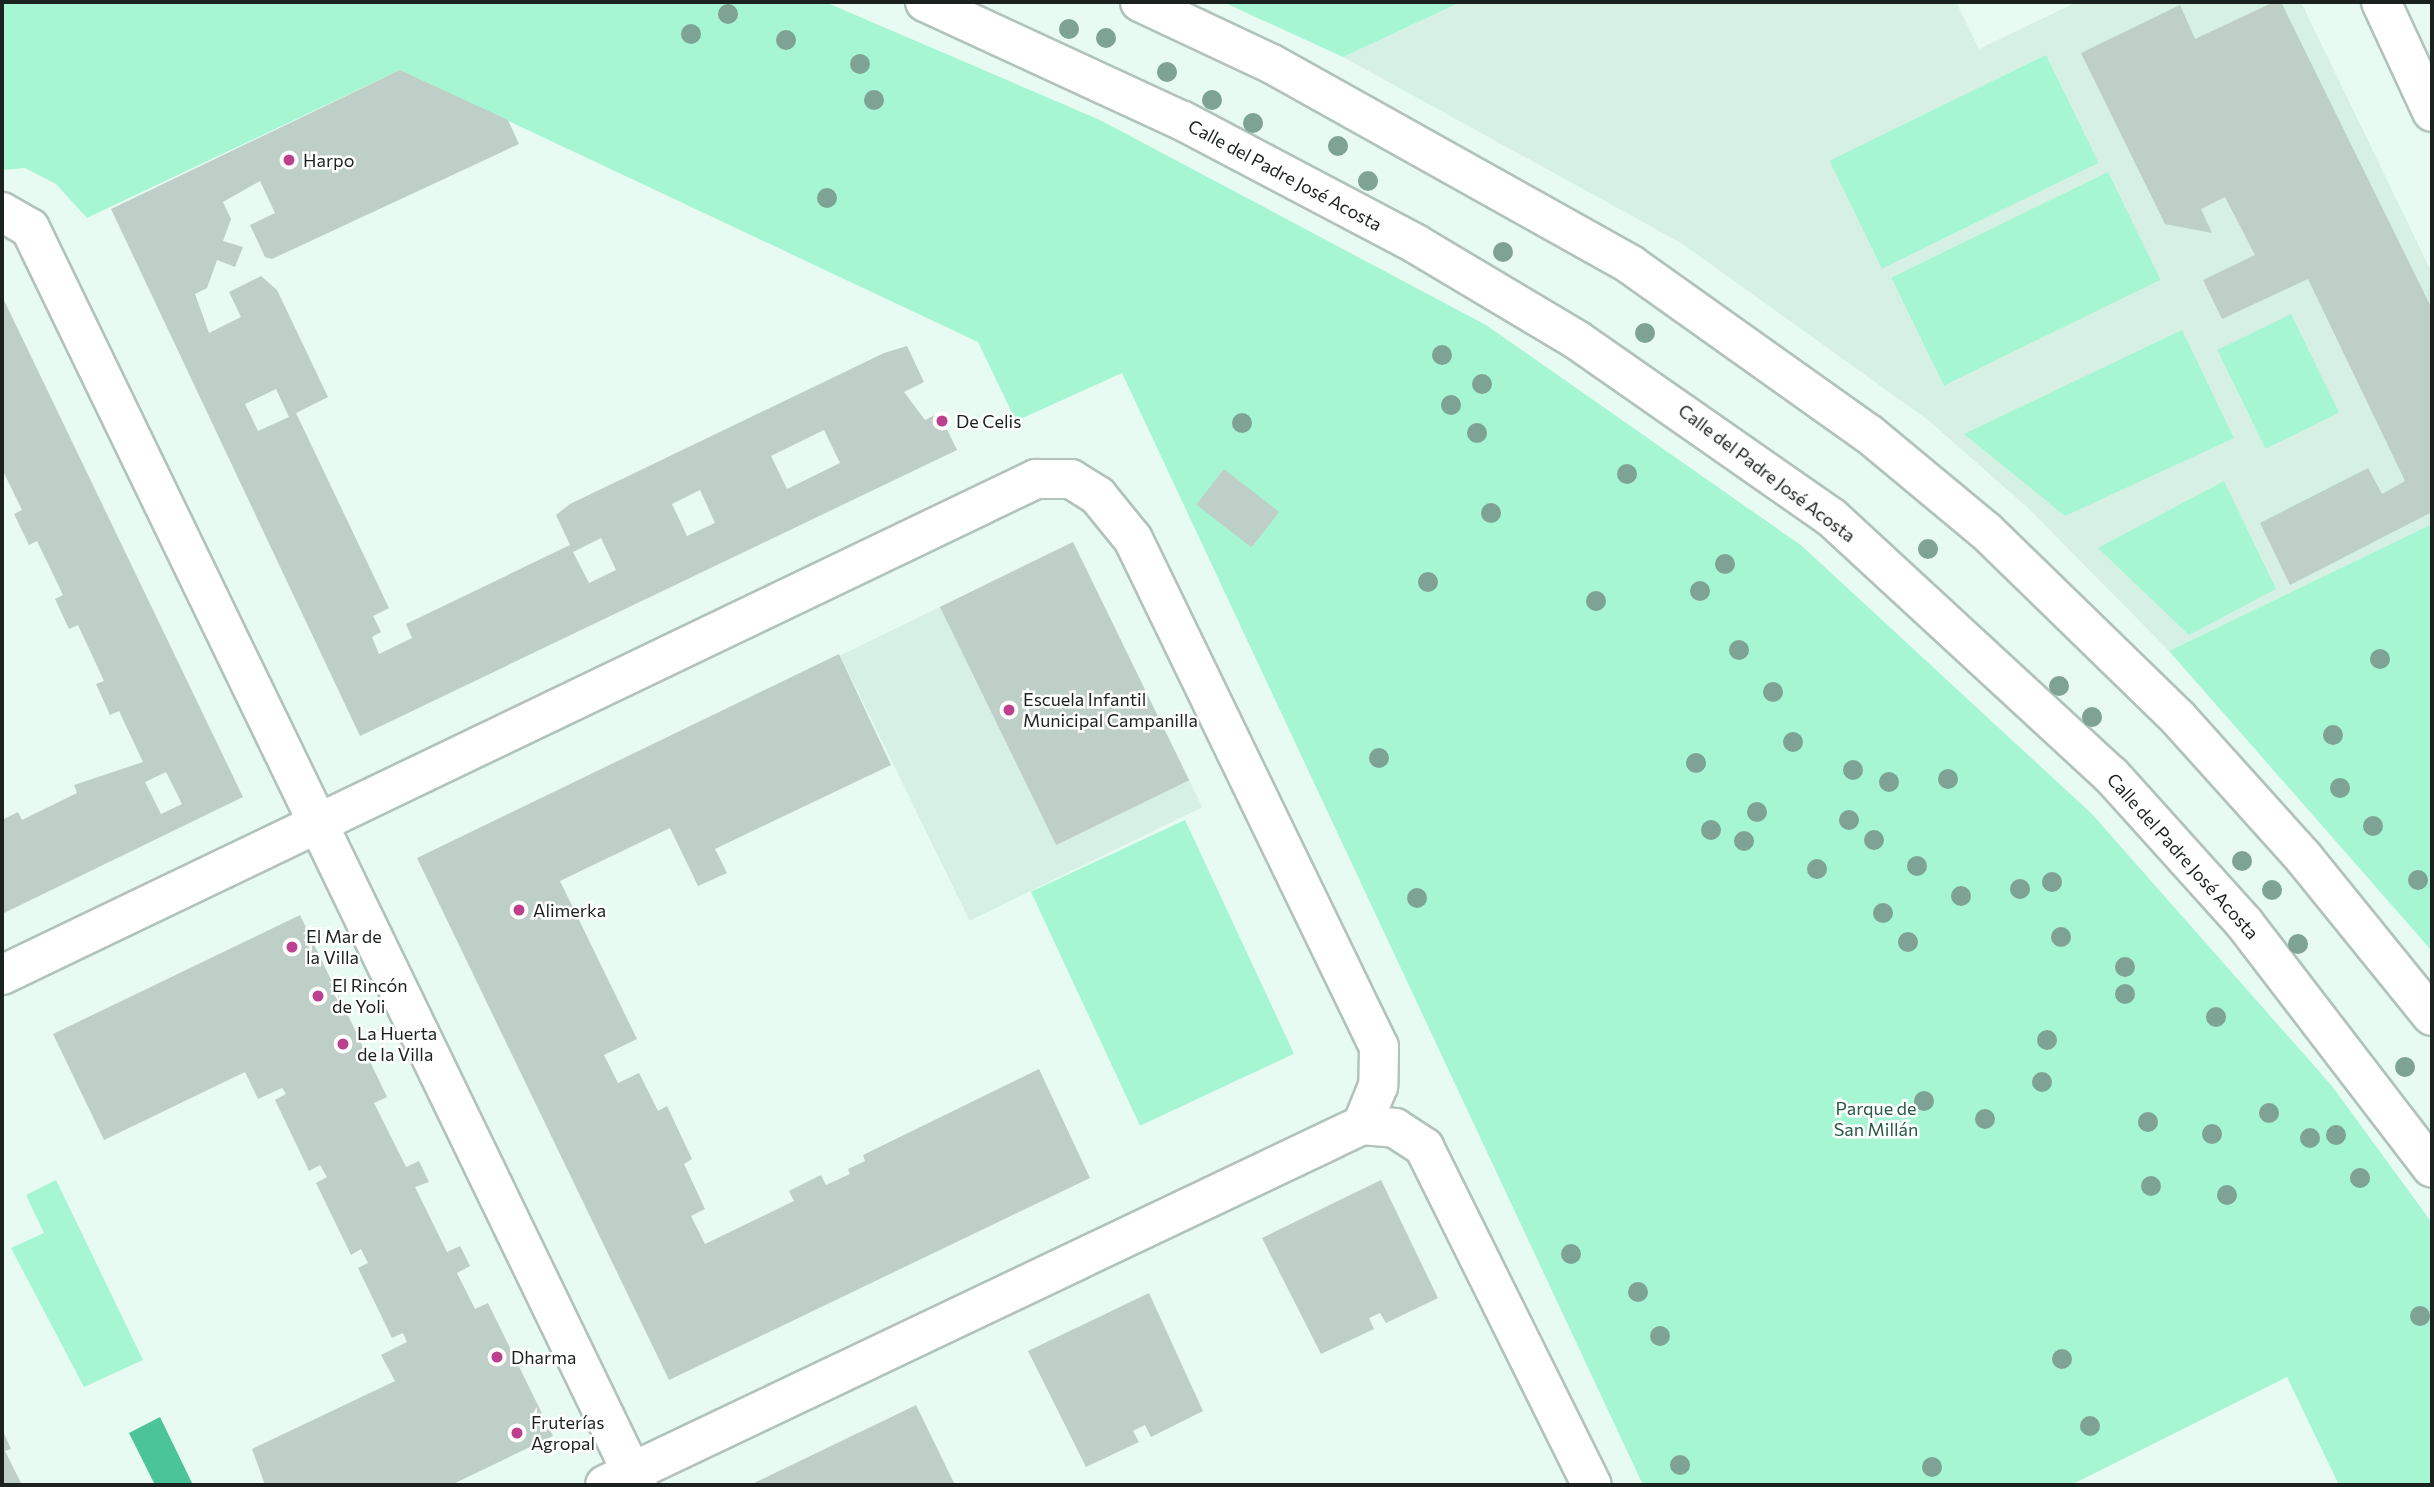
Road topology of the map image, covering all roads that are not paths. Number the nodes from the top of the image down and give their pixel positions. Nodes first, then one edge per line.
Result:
1 (925, 2) edge
2 (1140, 2) edge
3 (2381, 2) edge
4 (2432, 112) edge
5 (2, 212) edge
6 (318, 822) junction
7 (2, 975) edge
8 (2432, 1016) edge
9 (1362, 1125) junction
10 (2432, 1168) edge
11 (625, 1481) edge
12 (1592, 1485) edge

1 - 10 main road, Calle del Padre José Acosta
2 - 8 main road
3 - 4 main road
5 - 6 main road
6 - 7 main road
6 - 9 main road
6 - 11 main road
9 - 11 main road
9 - 12 main road

